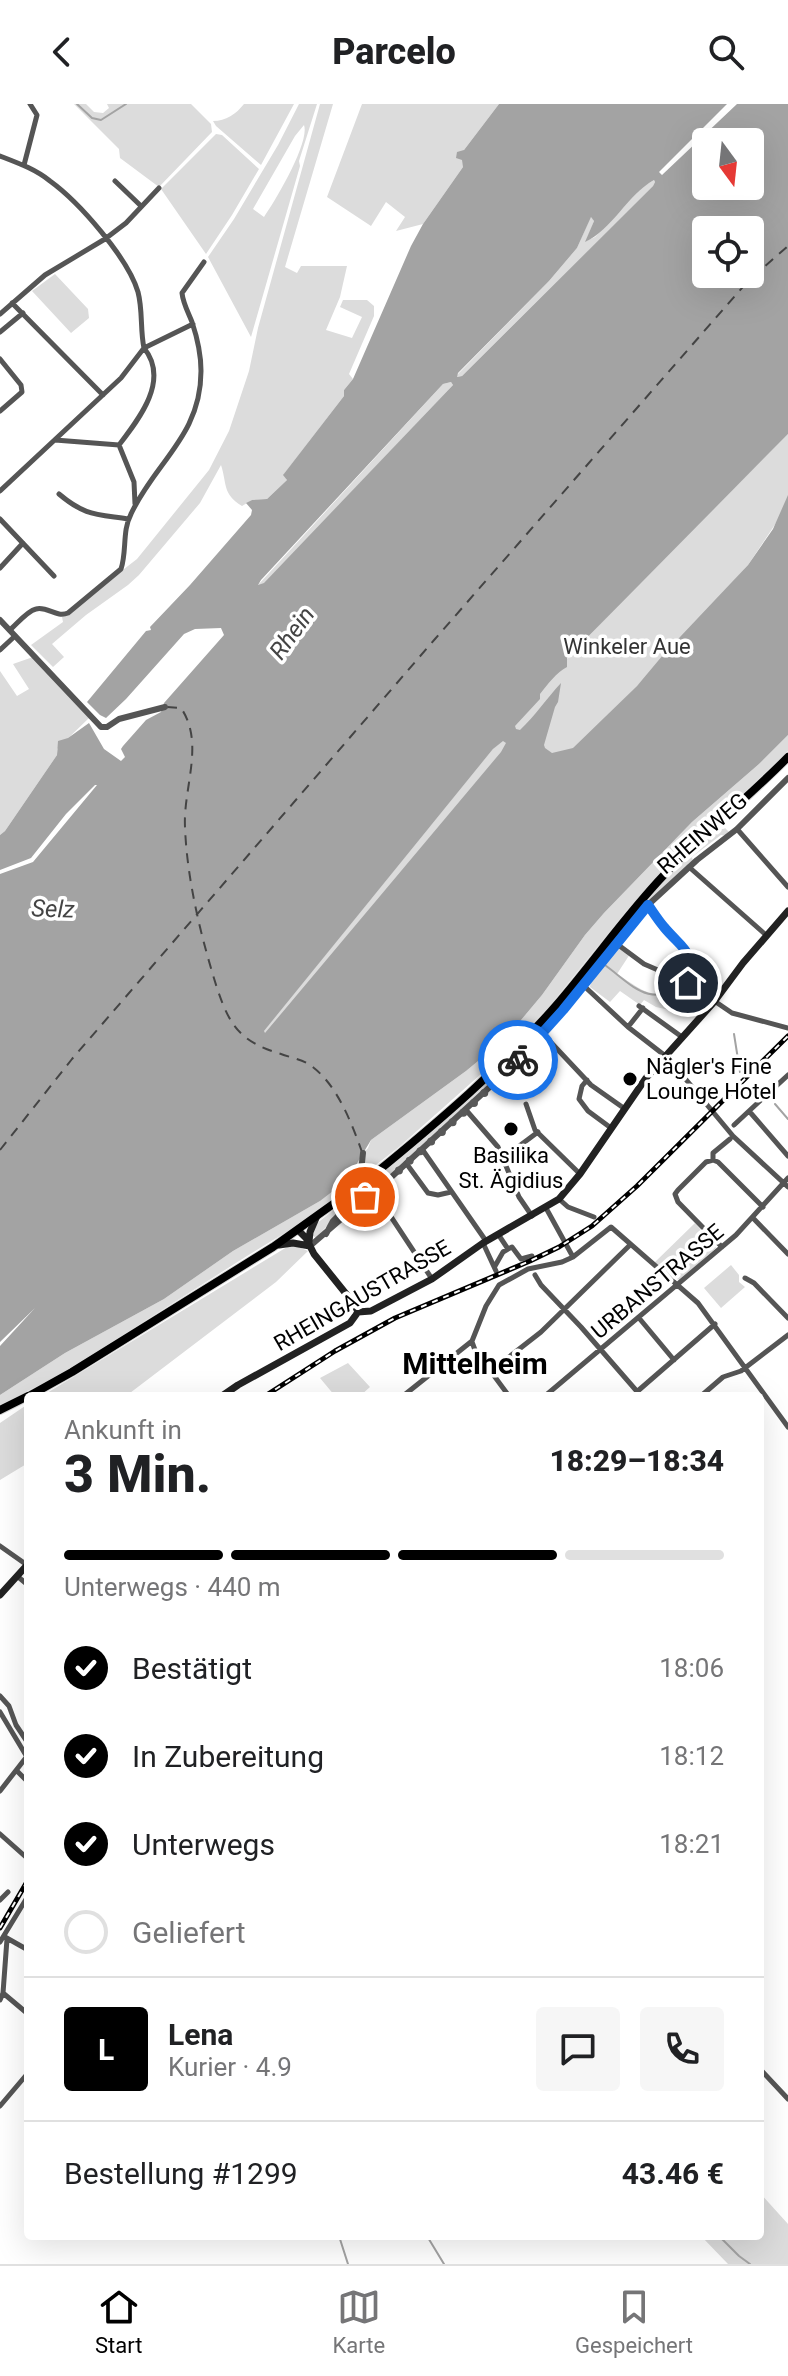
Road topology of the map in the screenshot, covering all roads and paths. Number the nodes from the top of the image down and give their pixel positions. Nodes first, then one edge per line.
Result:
1 (30, 104) edge
2 (0, 156) edge
3 (24, 165) junction
4 (115, 181) dead end
5 (159, 188) dead end
6 (141, 206) junction
7 (105, 239) junction
8 (204, 262) dead end
9 (12, 303) junction
10 (23, 313) junction
11 (0, 314) edge
12 (193, 324) junction
13 (0, 332) edge
14 (144, 348) junction
15 (0, 359) edge
16 (103, 395) junction
17 (0, 411) edge
18 (54, 440) junction
19 (119, 445) junction
20 (134, 482) junction
21 (151, 482) junction
22 (0, 491) edge
23 (59, 494) dead end
24 (135, 505) junction
25 (0, 519) edge
26 (128, 519) junction
27 (23, 543) junction
28 (0, 568) edge
29 (54, 576) dead end
30 (0, 620) edge
31 (13, 633) junction
32 (0, 650) edge
33 (165, 707) dead end
34 (788, 757) edge
35 (787, 781) edge
36 (726, 816) junction
37 (737, 829) junction
38 (689, 867) junction
39 (788, 887) edge
40 (648, 905) junction
41 (788, 911) edge
42 (766, 935) junction
43 (617, 944) junction
44 (688, 983) junction
45 (583, 985) junction
46 (714, 1002) junction
47 (628, 1027) junction
48 (788, 1028) edge
49 (543, 1034) junction
50 (682, 1037) junction
51 (666, 1056) junction
52 (788, 1075) edge
53 (587, 1080) junction
54 (526, 1104) dead end
55 (625, 1109) junction
56 (466, 1110) junction
57 (749, 1111) junction
58 (734, 1125) dead end
59 (612, 1129) junction
60 (538, 1132) junction
61 (730, 1139) dead end
62 (422, 1149) junction
63 (363, 1153) dead end
64 (788, 1156) edge
65 (503, 1158) junction
66 (713, 1160) junction
67 (406, 1163) junction
68 (580, 1174) junction
69 (786, 1182) edge
70 (374, 1191) junction
71 (451, 1192) junction
72 (559, 1199) junction
73 (763, 1207) junction
74 (546, 1208) junction
75 (532, 1216) junction
76 (594, 1217) dead end
77 (316, 1218) junction
78 (753, 1218) junction
79 (298, 1230) junction
80 (498, 1234) junction
81 (484, 1242) junction
82 (307, 1244) junction
83 (630, 1245) junction
84 (273, 1247) junction
85 (722, 1247) junction
86 (508, 1249) junction
87 (788, 1254) edge
88 (532, 1256) dead end
89 (573, 1257) junction
90 (535, 1275) dead end
91 (745, 1278) dead end
92 (432, 1279) junction
93 (678, 1285) junction
94 (565, 1310) junction
95 (358, 1312) junction
96 (639, 1318) junction
97 (788, 1318) edge
98 (715, 1324) junction
99 (788, 1335) edge
100 (472, 1341) junction
101 (601, 1350) junction
102 (674, 1360) junction
103 (746, 1368) junction
104 (491, 1371) junction
105 (35, 1392) edge
106 (229, 1392) edge
107 (408, 1392) edge
108 (506, 1392) edge
109 (550, 1392) edge
110 (635, 1392) edge
111 (639, 1392) edge
112 (706, 1392) edge
113 (763, 1392) edge
114 (764, 1393) edge
115 (24, 1398) edge
116 (0, 1413) edge
117 (788, 1427) edge
118 (0, 1546) edge
119 (24, 1562) edge
120 (24, 1568) edge
121 (17, 1576) junction
122 (24, 1582) edge
123 (0, 1595) edge
124 (0, 1697) edge
125 (0, 1712) edge
126 (2, 1723) edge
127 (24, 1732) edge
128 (24, 1751) edge
129 (24, 1761) edge
130 (17, 1771) junction
131 (24, 1778) edge
132 (0, 1791) edge
133 (0, 1836) edge
134 (24, 1855) edge
135 (8, 1892) dead end
136 (0, 1900) edge
137 (24, 1903) edge
138 (4, 1939) edge
139 (24, 1948) edge
140 (1, 1996) edge
141 (24, 2010) edge
142 (764, 2073) edge
143 (24, 2078) edge
144 (788, 2099) edge
145 (0, 2106) edge

1 - 3 street
2 - 3 street
3 - 7 street
4 - 6 street
5 - 6 street
6 - 7 street
7 - 9 street
7 - 14 street
8 - 12 street
9 - 10 street
9 - 11 street
10 - 13 street
10 - 16 street
12 - 14 street
12 - 21 street
14 - 16 street
14 - 19 street
15 - 17 street
16 - 18 street
18 - 19 street
18 - 22 street
19 - 20 street
20 - 21 street
20 - 24 street
21 - 24 street
23 - 26 street
24 - 26 street
25 - 27 street
26 - 31 street
27 - 28 street
27 - 29 street
30 - 31 street
31 - 32 street
31 - 33 street
34 - 36 main road
35 - 37 street, RHEINWEG
36 - 37 street
36 - 77 main road, bridge
37 - 38 street, RHEINWEG
37 - 39 street
38 - 40 street, RHEINWEG
38 - 42 street
40 - 43 street, RHEINWEG
40 - 44 street
41 - 42 main road, RHEINGAUSTRASSE
42 - 46 main road, RHEINGAUSTRASSE
43 - 44 street
43 - 45 street, RHEINWEG
44 - 46 street
45 - 47 street
45 - 49 street, RHEINWEG
46 - 48 street
46 - 50 main road, RHEINGAUSTRASSE
47 - 50 street
47 - 51 street
49 - 53 street
49 - 56 street, RHEINWEG
50 - 51 main road, RHEINGAUSTRASSE
51 - 55 main road, RHEINGAUSTRASSE
51 - 69 street
52 - 57 street
53 - 55 street
53 - 59 street
54 - 60 street
55 - 59 main road, RHEINGAUSTRASSE
56 - 62 street, RHEINWEG
56 - 65 street
57 - 58 street
57 - 64 street
59 - 68 main road, RHEINGAUSTRASSE
60 - 65 street
60 - 68 street
61 - 66 street
62 - 67 street, RHEINWEG
62 - 71 street
63 - 70 street
65 - 75 street
66 - 73 street
66 - 85 street
67 - 70 street, RHEINWEG
67 - 71 street
68 - 72 main road, RHEINGAUSTRASSE
69 - 73 street, URBANSTRASSE
70 - 82 street, RHEINWEG
70 - 92 street
71 - 81 street
72 - 74 main road, RHEINGAUSTRASSE
72 - 76 street
73 - 78 street, URBANSTRASSE
74 - 75 main road, RHEINGAUSTRASSE
74 - 89 street
75 - 80 main road, RHEINGAUSTRASSE
77 - 79 main road
77 - 82 main road
78 - 85 street, URBANSTRASSE
78 - 87 street
79 - 82 main road
79 - 84 main road
80 - 81 main road, RHEINGAUSTRASSE
80 - 86 street
81 - 86 street
81 - 92 main road, RHEINGAUSTRASSE
82 - 84 main road
82 - 95 main road
83 - 89 street
83 - 93 street
83 - 94 street
84 - 105 main road
85 - 93 street, URBANSTRASSE
86 - 88 street
89 - 100 street
90 - 94 street
91 - 97 street
92 - 95 main road, RHEINGAUSTRASSE
93 - 96 street, URBANSTRASSE
93 - 98 street
94 - 101 street
94 - 104 street
95 - 106 main road, RHEINGAUSTRASSE
96 - 101 street, URBANSTRASSE
96 - 102 street
98 - 102 street
98 - 103 street
99 - 103 street
100 - 104 street
100 - 107 street
101 - 109 street, URBANSTRASSE
101 - 110 street
102 - 111 street
103 - 112 street
103 - 113 street
104 - 108 street
114 - 117 street
115 - 116 main road
118 - 119 street
120 - 121 main road
121 - 122 street
121 - 123 main road
124 - 127 street
125 - 126 street
126 - 128 street
129 - 130 street
130 - 131 street
130 - 132 street
133 - 134 street
135 - 136 street
137 - 138 street
138 - 139 street
138 - 140 street
140 - 141 street
142 - 144 street
143 - 145 street

